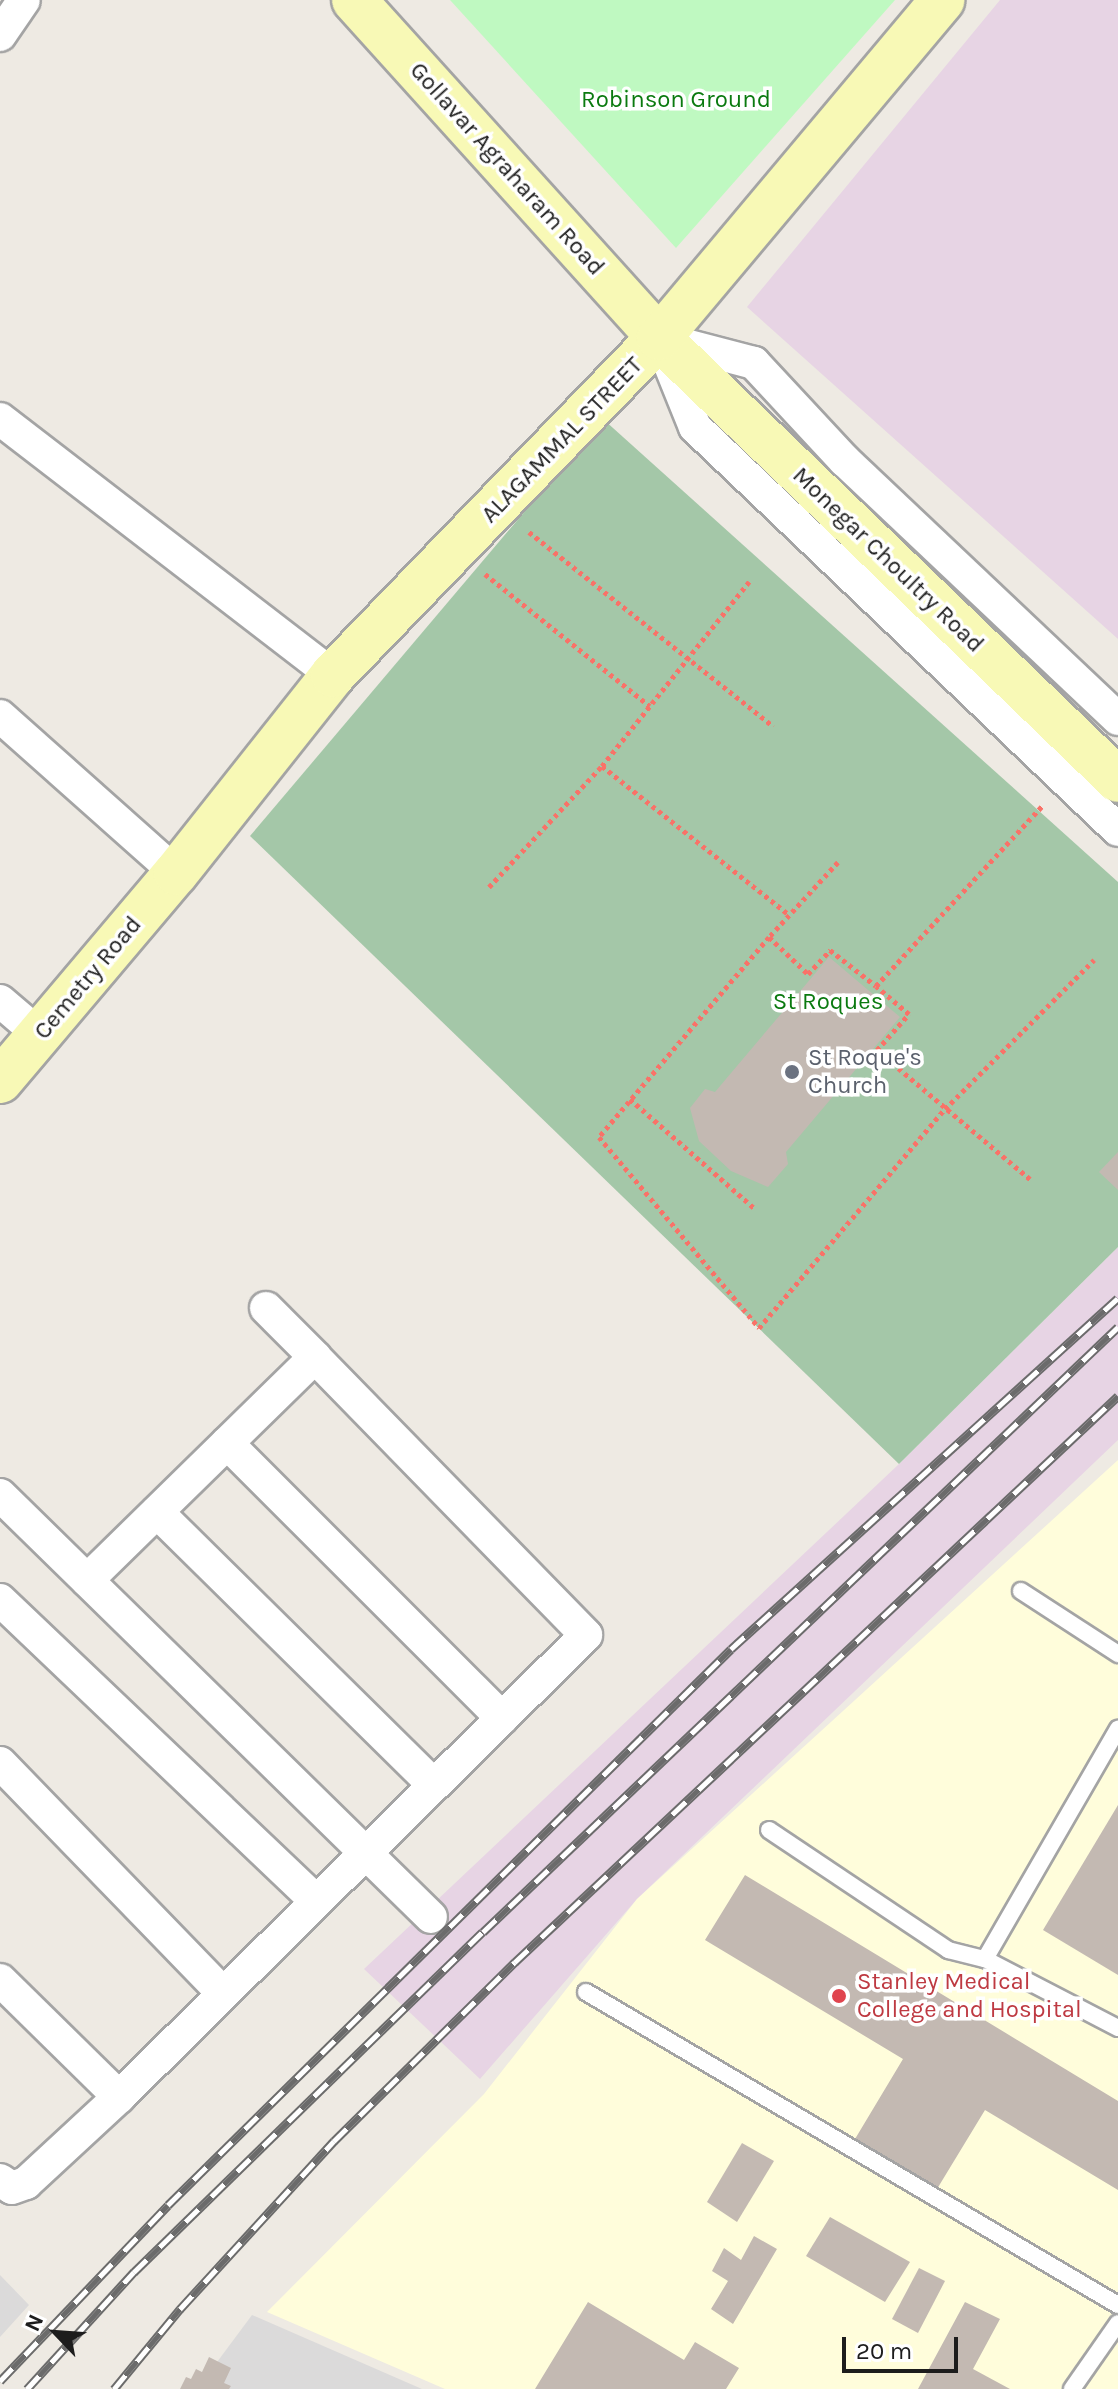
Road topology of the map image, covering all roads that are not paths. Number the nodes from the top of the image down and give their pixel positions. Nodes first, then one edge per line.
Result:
1 (24, 0) edge
2 (354, 0) edge
3 (943, 0) edge
4 (0, 35) edge
5 (659, 338) junction
6 (0, 419) edge
7 (333, 675) junction
8 (0, 716) edge
9 (1118, 719) edge
10 (1118, 780) edge
11 (1118, 830) edge
12 (176, 873) junction
13 (0, 1001) edge
14 (40, 1035) junction
15 (0, 1081) edge
16 (266, 1308) dead end
17 (315, 1357) junction
18 (227, 1443) junction
19 (0, 1495) edge
20 (157, 1512) junction
21 (87, 1580) junction
22 (1021, 1591) dead end
23 (0, 1600) edge
24 (1118, 1654) edge
25 (502, 1718) junction
26 (1118, 1729) edge
27 (0, 1763) edge
28 (434, 1785) junction
29 (769, 1830) dead end
30 (366, 1853) junction
31 (316, 1901) junction
32 (431, 1917) dead end
33 (985, 1959) junction
34 (0, 1980) edge
35 (586, 1992) dead end
36 (223, 1993) junction
37 (1118, 2028) edge
38 (119, 2097) junction
39 (0, 2180) edge
40 (1118, 2305) edge
41 (1118, 2323) edge
42 (1072, 2389) edge

1 - 4 street
2 - 5 main road, Gollavar Agraharam Road
3 - 5 main road, ALAGAMMAL STREET
5 - 7 main road, ALAGAMMAL STREET
5 - 9 street
5 - 10 main road, Monegar Choultry Road
5 - 11 street
6 - 7 street
7 - 12 main road, ALAGAMMAL STREET
8 - 12 street
12 - 14 main road, Cemetry Road
13 - 14 street
14 - 15 main road, Cemetry Road
16 - 17 street
17 - 18 street
17 - 25 street
18 - 20 street
18 - 25 street
19 - 21 street
20 - 21 street
20 - 28 street
21 - 30 street
22 - 24 lane
23 - 31 street
25 - 28 street
26 - 33 lane
27 - 36 street
28 - 30 street
29 - 33 lane
30 - 31 street
30 - 32 street
31 - 36 street
33 - 37 lane
34 - 38 street
35 - 40 lane
36 - 38 street
38 - 39 street
41 - 42 lane

